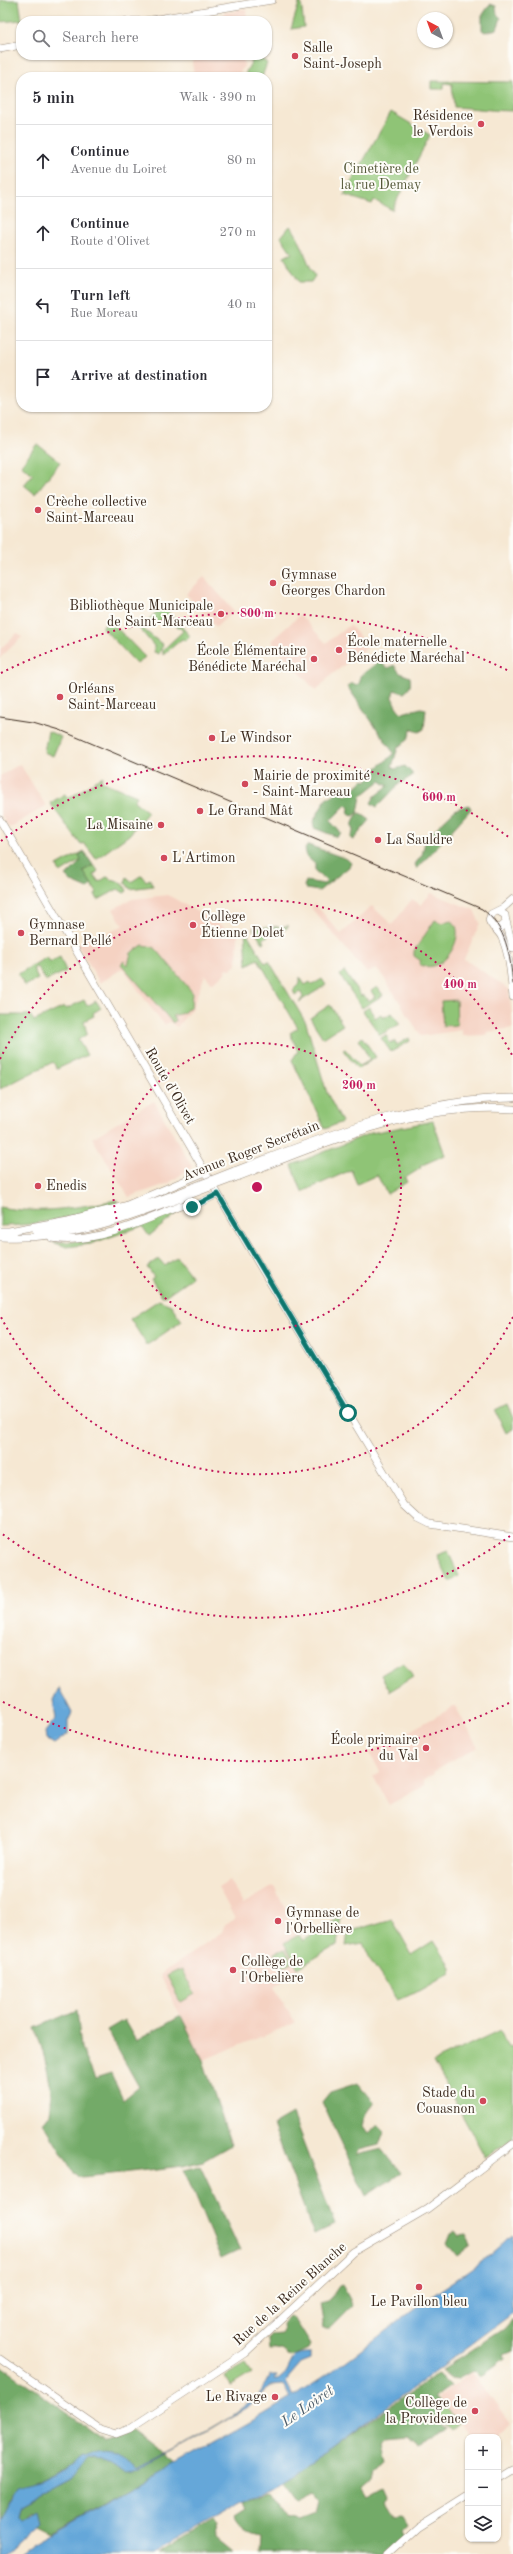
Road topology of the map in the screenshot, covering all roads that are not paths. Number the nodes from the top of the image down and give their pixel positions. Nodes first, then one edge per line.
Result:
1 (272, 0) edge
2 (175, 16) edge
3 (16, 46) edge
4 (0, 49) edge
5 (0, 820) edge
6 (513, 900) edge
7 (498, 911) junction
8 (506, 919) junction
9 (493, 927) junction
10 (513, 948) edge
11 (513, 997) edge
12 (513, 1098) edge
13 (513, 1104) edge
14 (513, 1109) edge
15 (440, 1112) junction
16 (205, 1172) junction
17 (235, 1174) junction
18 (218, 1194) junction
19 (180, 1196) junction
20 (0, 1230) edge
21 (9, 1231) junction
22 (0, 1237) edge
23 (48, 1237) junction
24 (513, 1537) edge
25 (513, 2144) edge
26 (0, 2359) edge
27 (513, 2470) edge
28 (501, 2477) edge
29 (465, 2497) edge
30 (444, 2510) junction
31 (388, 2554) edge
32 (392, 2554) edge

1 - 2 main road
3 - 4 main road
5 - 16 main road, Route d'Olivet
6 - 7 main road
6 - 8 main road
7 - 8 main road
7 - 9 main road
8 - 9 main road
8 - 10 main road
9 - 11 main road
12 - 17 main road, Avenue Roger Secrétain
13 - 15 main road
14 - 15 main road, Avenue Roger Secrétain
15 - 17 main road, Avenue Roger Secrétain
16 - 18 main road, Route d'Olivet
16 - 21 main road
17 - 19 main road, Avenue Roger Secrétain, bridge
18 - 23 main road
18 - 24 main road, Route d'Olivet
19 - 21 main road, Avenue Roger Secrétain
19 - 23 main road, Avenue Roger Secrétain
20 - 21 main road, Avenue Roger Secrétain
22 - 23 main road, Avenue Roger Secrétain
25 - 26 main road, Rue de la Reine Blanche
27 - 28 main road
29 - 30 main road
30 - 31 main road
30 - 32 main road

